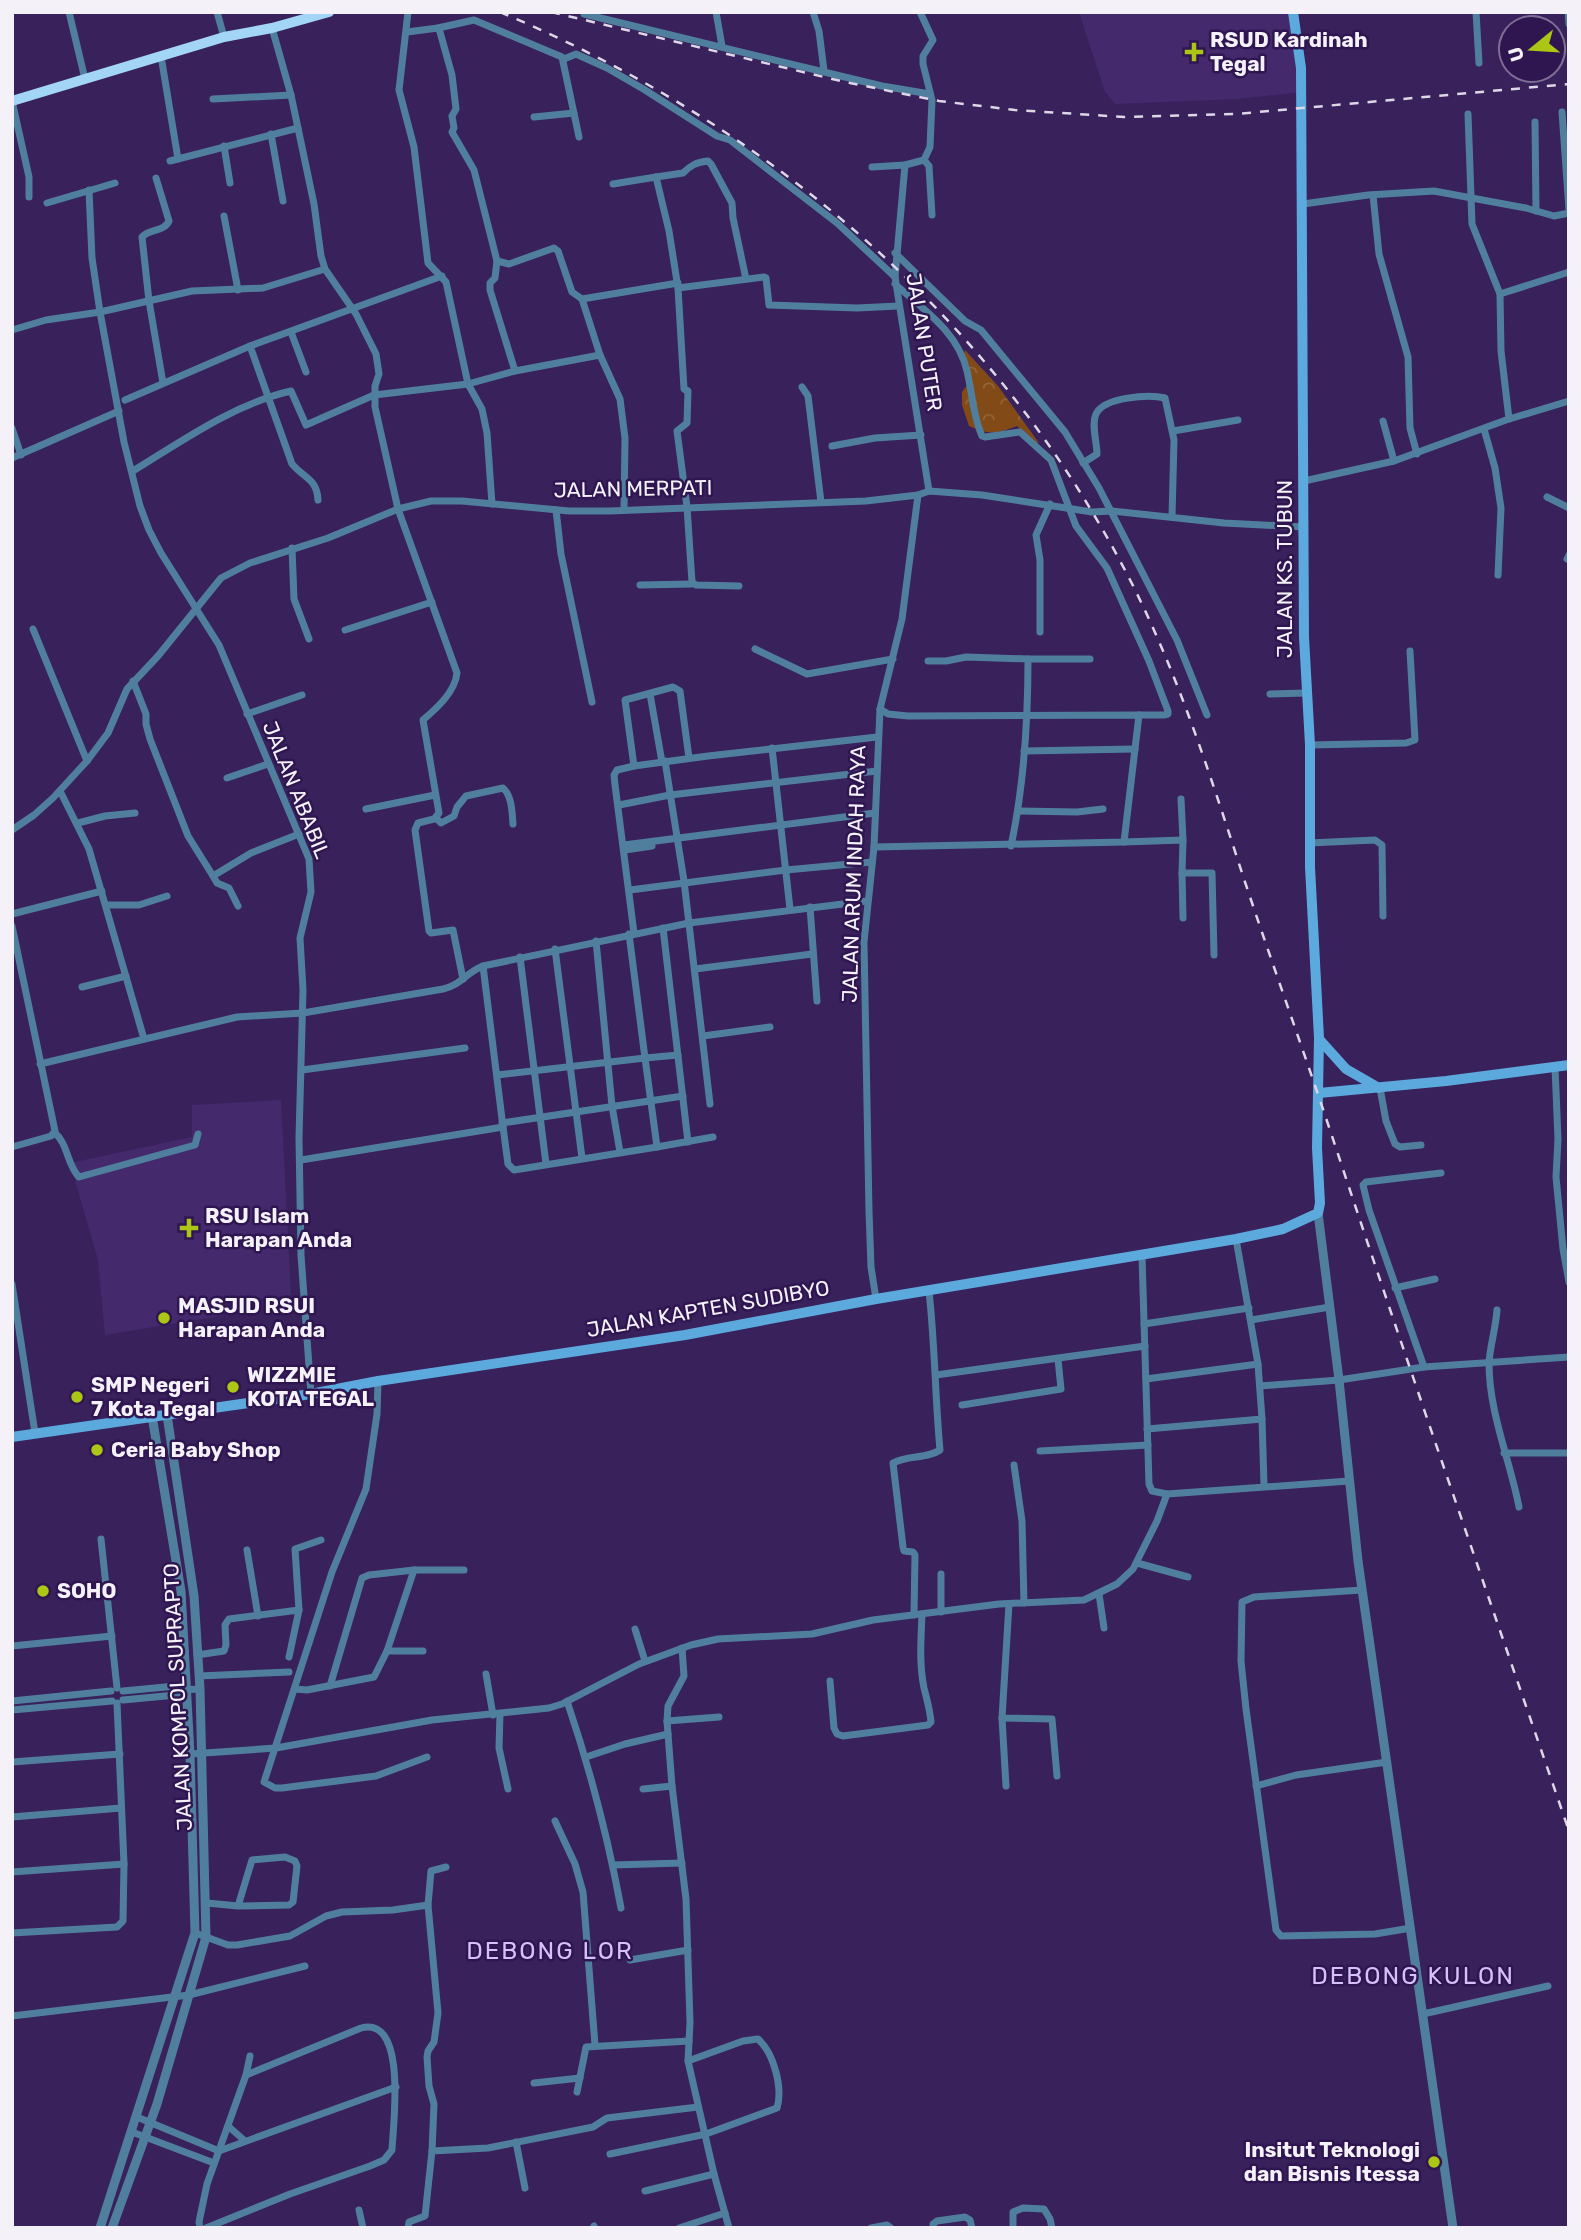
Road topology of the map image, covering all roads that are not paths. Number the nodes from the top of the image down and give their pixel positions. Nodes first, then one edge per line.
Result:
1 (69, 12) edge
2 (217, 12) edge
3 (329, 12) edge
4 (408, 12) edge
5 (623, 12) edge
6 (716, 12) edge
7 (813, 12) edge
8 (920, 12) edge
9 (1293, 12) edge
10 (1476, 12) edge
11 (1568, 12) edge
12 (584, 14) edge
13 (617, 23) junction
14 (1569, 24) edge
15 (272, 28) junction
16 (439, 28) junction
17 (407, 32) junction
18 (225, 37) junction
19 (722, 46) junction
20 (161, 56) junction
21 (564, 58) junction
22 (1479, 63) dead end
23 (824, 71) junction
24 (85, 79) junction
25 (930, 94) junction
26 (291, 95) junction
27 (213, 99) dead end
28 (12, 101) edge
29 (1562, 112) dead end
30 (574, 113) junction
31 (1468, 114) dead end
32 (534, 117) dead end
33 (1535, 122) dead end
34 (298, 128) junction
35 (271, 134) junction
36 (579, 137) dead end
37 (224, 146) junction
38 (924, 160) junction
39 (905, 165) junction
40 (872, 167) dead end
41 (656, 177) junction
42 (156, 178) dead end
43 (115, 183) dead end
44 (230, 183) dead end
45 (613, 184) dead end
46 (89, 190) junction
47 (1373, 195) junction
48 (29, 197) dead end
49 (1473, 199) junction
50 (283, 201) dead end
51 (47, 203) dead end
52 (1303, 204) junction
53 (1536, 211) junction
54 (1569, 212) edge
55 (932, 215) dead end
56 (224, 216) dead end
57 (895, 253) junction
58 (498, 261) junction
59 (325, 270) junction
60 (1569, 272) edge
61 (442, 276) junction
62 (746, 279) junction
63 (895, 281) junction
64 (678, 286) junction
65 (238, 290) junction
66 (1500, 294) junction
67 (582, 299) junction
68 (149, 301) junction
69 (898, 306) junction
70 (354, 310) junction
71 (100, 312) junction
72 (12, 330) edge
73 (292, 332) junction
74 (250, 346) junction
75 (600, 355) junction
76 (515, 371) junction
77 (306, 372) dead end
78 (163, 383) junction
79 (468, 384) junction
80 (802, 387) dead end
81 (374, 395) junction
82 (268, 396) junction
83 (125, 400) dead end
84 (1569, 401) edge
85 (119, 411) junction
86 (1509, 419) junction
87 (1238, 420) dead end
88 (1383, 422) dead end
89 (12, 428) edge
90 (1484, 429) junction
91 (1173, 431) junction
92 (921, 435) junction
93 (832, 446) dead end
94 (1417, 454) junction
95 (21, 455) junction
96 (12, 458) edge
97 (1394, 461) junction
98 (1083, 463) junction
99 (133, 471) junction
100 (1304, 481) junction
101 (929, 491) junction
102 (918, 495) junction
103 (1547, 498) dead end
104 (318, 500) dead end
105 (821, 502) junction
106 (492, 503) junction
107 (1051, 504) junction
108 (687, 507) junction
109 (1569, 508) edge
110 (398, 509) junction
111 (556, 509) junction
112 (1070, 509) junction
113 (624, 510) junction
114 (1112, 511) junction
115 (1172, 517) junction
116 (1304, 527) junction
117 (292, 548) junction
118 (1499, 575) dead end
119 (692, 584) junction
120 (640, 585) dead end
121 (739, 586) dead end
122 (432, 602) junction
123 (197, 608) junction
124 (33, 629) dead end
125 (345, 630) dead end
126 (1041, 632) dead end
127 (309, 639) dead end
128 (755, 649) dead end
129 (1410, 651) dead end
130 (893, 659) junction
131 (1028, 659) junction
132 (1090, 659) dead end
133 (929, 661) dead end
134 (133, 681) junction
135 (1306, 692) junction
136 (650, 694) junction
137 (1269, 694) dead end
138 (302, 695) dead end
139 (592, 702) dead end
140 (880, 709) junction
141 (247, 714) junction
142 (1028, 715) junction
143 (1139, 715) junction
144 (1207, 715) dead end
145 (877, 737) junction
146 (1310, 745) junction
147 (772, 748) junction
148 (1135, 749) junction
149 (1024, 751) junction
150 (689, 758) junction
151 (87, 761) junction
152 (663, 761) junction
153 (268, 764) junction
154 (634, 766) junction
155 (877, 771) junction
156 (228, 778) dead end
157 (777, 783) junction
158 (61, 791) junction
159 (435, 795) junction
160 (670, 795) junction
161 (1181, 799) dead end
162 (619, 805) junction
163 (366, 809) dead end
164 (1103, 809) dead end
165 (1018, 811) junction
166 (135, 813) dead end
167 (875, 815) junction
168 (436, 818) junction
169 (78, 823) junction
170 (513, 824) dead end
171 (781, 827) junction
172 (12, 830) edge
173 (299, 834) junction
174 (678, 839) junction
175 (1183, 840) junction
176 (1124, 842) junction
177 (1310, 843) junction
178 (1011, 846) junction
179 (874, 847) junction
180 (624, 848) junction
181 (872, 862) junction
182 (786, 870) junction
183 (1182, 873) junction
184 (213, 876) junction
185 (684, 881) junction
186 (630, 890) junction
187 (102, 891) junction
188 (166, 895) dead end
189 (867, 901) junction
190 (107, 905) junction
191 (238, 906) dead end
192 (810, 907) junction
193 (790, 909) junction
194 (12, 914) edge
195 (1383, 916) dead end
196 (1183, 918) dead end
197 (689, 923) junction
198 (12, 926) edge
199 (663, 928) junction
200 (632, 933) junction
201 (596, 941) junction
202 (555, 949) junction
203 (812, 954) junction
204 (1214, 954) dead end
205 (520, 957) junction
206 (483, 966) junction
207 (695, 969) junction
208 (126, 976) junction
209 (463, 979) junction
210 (82, 987) dead end
211 (817, 1001) dead end
212 (303, 1013) junction
213 (770, 1027) dead end
214 (703, 1037) junction
215 (1319, 1038) junction
216 (144, 1040) junction
217 (466, 1048) dead end
218 (678, 1055) junction
219 (645, 1058) junction
220 (608, 1062) junction
221 (40, 1064) junction
222 (569, 1065) junction
223 (1569, 1065) edge
224 (1555, 1067) junction
225 (302, 1070) junction
226 (535, 1070) junction
227 (497, 1076) junction
228 (1380, 1088) junction
229 (1319, 1093) junction
230 (683, 1096) junction
231 (650, 1101) junction
232 (710, 1104) dead end
233 (612, 1106) junction
234 (575, 1112) junction
235 (540, 1118) junction
236 (503, 1125) junction
237 (55, 1133) junction
238 (198, 1134) dead end
239 (713, 1137) dead end
240 (688, 1142) junction
241 (1421, 1145) dead end
242 (657, 1146) junction
243 (12, 1147) edge
244 (620, 1152) junction
245 (582, 1158) junction
246 (301, 1160) junction
247 (546, 1164) junction
248 (1441, 1173) dead end
249 (1318, 1213) junction
250 (1236, 1239) junction
251 (1142, 1256) junction
252 (1436, 1279) dead end
253 (1569, 1282) edge
254 (12, 1284) edge
255 (1395, 1288) junction
256 (929, 1292) junction
257 (876, 1299) junction
258 (1330, 1307) junction
259 (1249, 1308) junction
260 (1497, 1310) dead end
261 (1251, 1320) junction
262 (1144, 1324) junction
263 (1145, 1346) junction
264 (1569, 1357) edge
265 (1058, 1359) junction
266 (1489, 1362) junction
267 (1258, 1364) junction
268 (1424, 1367) junction
269 (936, 1375) junction
270 (1146, 1379) junction
271 (1339, 1380) junction
272 (378, 1381) junction
273 (1260, 1387) junction
274 (311, 1394) junction
275 (962, 1405) dead end
276 (167, 1415) junction
277 (152, 1416) junction
278 (1262, 1419) junction
279 (1147, 1429) junction
280 (35, 1433) junction
281 (12, 1437) edge
282 (1147, 1444) junction
283 (1040, 1451) dead end
284 (1504, 1453) junction
285 (1569, 1453) edge
286 (1014, 1465) dead end
287 (1349, 1481) junction
288 (1264, 1485) junction
289 (1167, 1494) junction
290 (1519, 1507) dead end
291 (182, 1522) junction
292 (170, 1524) junction
293 (100, 1539) dead end
294 (321, 1540) dead end
295 (247, 1550) dead end
296 (1138, 1563) junction
297 (414, 1570) junction
298 (464, 1570) dead end
299 (941, 1574) dead end
300 (1188, 1577) dead end
301 (1362, 1590) junction
302 (1100, 1594) junction
303 (1024, 1603) junction
304 (1009, 1604) junction
305 (299, 1610) junction
306 (941, 1612) junction
307 (918, 1614) junction
308 (258, 1616) junction
309 (1104, 1628) dead end
310 (635, 1629) dead end
311 (113, 1636) junction
312 (12, 1646) edge
313 (682, 1648) junction
314 (387, 1651) junction
315 (423, 1651) dead end
316 (197, 1655) junction
317 (289, 1657) dead end
318 (645, 1661) junction
319 (289, 1672) dead end
320 (486, 1674) dead end
321 (199, 1676) junction
322 (830, 1681) dead end
323 (330, 1686) junction
324 (151, 1688) junction
325 (200, 1689) junction
326 (183, 1690) junction
327 (299, 1690) junction
328 (86, 1693) junction
329 (56, 1696) junction
330 (117, 1696) junction
331 (151, 1698) junction
332 (15, 1700) edge
333 (567, 1701) junction
334 (87, 1703) junction
335 (57, 1706) junction
336 (15, 1709) edge
337 (496, 1715) junction
338 (719, 1717) dead end
339 (1002, 1718) junction
340 (667, 1721) junction
341 (668, 1734) junction
342 (276, 1748) junction
343 (120, 1754) junction
344 (190, 1754) junction
345 (201, 1754) junction
346 (427, 1757) dead end
347 (586, 1757) junction
348 (12, 1762) edge
349 (1387, 1762) junction
350 (1057, 1776) dead end
351 (672, 1786) junction
352 (1006, 1786) dead end
353 (1256, 1786) junction
354 (508, 1789) dead end
355 (643, 1789) dead end
356 (121, 1808) junction
357 (12, 1817) edge
358 (555, 1821) dead end
359 (682, 1863) junction
360 (124, 1864) junction
361 (613, 1865) junction
362 (446, 1867) dead end
363 (12, 1872) edge
364 (207, 1903) junction
365 (428, 1905) junction
366 (238, 1906) junction
367 (621, 1908) dead end
368 (1411, 1928) junction
369 (12, 1933) edge
370 (195, 1933) junction
371 (206, 1937) junction
372 (688, 1950) junction
373 (630, 1960) dead end
374 (305, 1966) dead end
375 (1548, 1986) dead end
376 (189, 1995) junction
377 (174, 1996) junction
378 (1423, 2014) junction
379 (12, 2015) edge
380 (689, 2041) junction
381 (595, 2045) junction
382 (250, 2056) dead end
383 (688, 2062) junction
384 (246, 2075) junction
385 (580, 2078) junction
386 (534, 2084) dead end
387 (396, 2087) junction
388 (577, 2092) dead end
389 (698, 2107) junction
390 (137, 2117) junction
391 (151, 2123) junction
392 (228, 2126) junction
393 (132, 2132) junction
394 (706, 2134) junction
395 (145, 2137) junction
396 (245, 2141) junction
397 (516, 2143) junction
398 (219, 2151) junction
399 (432, 2151) junction
400 (610, 2154) dead end
401 (214, 2163) junction
402 (714, 2174) junction
403 (525, 2188) dead end
404 (645, 2191) dead end
405 (359, 2210) dead end
406 (725, 2213) junction
407 (100, 2228) edge
408 (112, 2228) edge
409 (203, 2228) edge
410 (363, 2228) edge
411 (408, 2228) edge
412 (679, 2228) edge
413 (729, 2228) edge
414 (871, 2228) edge
415 (891, 2228) edge
416 (933, 2228) edge
417 (972, 2228) edge
418 (1013, 2228) edge
419 (1052, 2228) edge
420 (1453, 2228) edge

1 - 24 street
2 - 18 street
3 - 15 highway
4 - 17 street
5 - 13 street
6 - 19 street
7 - 23 street
8 - 25 street
9 - 52 main road, JALAN KS. TUBUN
10 - 22 street
11 - 14 street
12 - 13 street
13 - 19 street
15 - 18 highway
15 - 26 street
16 - 17 street
16 - 21 street
16 - 58 street
17 - 61 street
18 - 20 highway
19 - 23 street
20 - 24 highway
20 - 37 street
21 - 30 street
21 - 63 street
23 - 25 street
24 - 28 highway
25 - 38 street
26 - 27 street
26 - 34 street
28 - 48 street
29 - 54 street
30 - 32 street
30 - 36 street
31 - 49 street
33 - 53 street
34 - 35 street
34 - 59 street
35 - 37 street
35 - 50 street
37 - 44 street
38 - 39 street
38 - 55 street
39 - 40 street
39 - 57 street, JALAN PUTER
41 - 45 street
41 - 62 street
41 - 64 street
42 - 68 street
43 - 46 street
46 - 51 street
46 - 71 street, JALAN ABABIL
47 - 49 street
47 - 52 street
47 - 94 street
49 - 53 street
49 - 66 street
52 - 100 main road, JALAN KS. TUBUN
53 - 54 street
56 - 65 street
57 - 63 street, JALAN PUTER
57 - 98 street
58 - 67 street
58 - 76 street
59 - 65 street
59 - 70 street
60 - 66 street
61 - 70 street
61 - 79 street
62 - 64 street
62 - 69 street
63 - 69 street, JALAN PUTER
63 - 112 street
64 - 67 street
64 - 108 street
65 - 68 street
66 - 86 street
67 - 75 street
68 - 71 street
68 - 78 street
69 - 92 street, JALAN PUTER
70 - 73 street
70 - 81 street
71 - 72 street
71 - 85 street, JALAN ABABIL
73 - 74 street
73 - 77 street
74 - 78 street
74 - 82 street
75 - 76 street
75 - 113 street
76 - 79 street
78 - 83 street
79 - 81 street
79 - 106 street
80 - 105 street
81 - 82 street
81 - 110 street
82 - 99 street
82 - 104 street
84 - 86 street
85 - 95 street
85 - 99 street, JALAN ABABIL
86 - 90 street
87 - 91 street
88 - 97 street
89 - 95 street
90 - 94 street
90 - 118 street
91 - 98 street
91 - 115 street
92 - 93 street
92 - 101 street, JALAN PUTER
94 - 97 street
95 - 96 street
97 - 100 street
98 - 114 street
99 - 123 street, JALAN ABABIL
100 - 116 main road, JALAN KS. TUBUN
101 - 102 street, JALAN MERPATI
101 - 107 street, JALAN MERPATI
102 - 105 street, JALAN MERPATI
102 - 130 street, JALAN ARUM INDAH RAYA
103 - 109 street
105 - 108 street, JALAN MERPATI
106 - 110 street, JALAN MERPATI
106 - 111 street, JALAN MERPATI
107 - 112 street, JALAN MERPATI
107 - 126 street
108 - 113 street, JALAN MERPATI
108 - 119 street
110 - 117 street, JALAN MERPATI
110 - 122 street
111 - 113 street, JALAN MERPATI
111 - 139 street
112 - 114 street, JALAN MERPATI
112 - 143 street
114 - 115 street, JALAN MERPATI
114 - 144 street
115 - 116 street, JALAN MERPATI
116 - 135 main road, JALAN KS. TUBUN
117 - 123 street, JALAN MERPATI
117 - 127 street
119 - 120 street
119 - 121 street
122 - 125 street
122 - 159 street
123 - 134 street, JALAN MERPATI
123 - 141 street, JALAN ABABIL
124 - 151 street
128 - 130 street
129 - 146 street
130 - 140 street, JALAN ARUM INDAH RAYA
131 - 132 street
131 - 133 street
131 - 142 street
134 - 151 street, JALAN MERPATI
134 - 184 street
135 - 137 street
135 - 146 main road, JALAN KS. TUBUN
136 - 150 street
136 - 152 street
136 - 154 street
138 - 141 street
140 - 142 street
140 - 145 street, JALAN ARUM INDAH RAYA
141 - 153 street, JALAN ABABIL
142 - 143 street
142 - 149 street
143 - 148 street
145 - 147 street
145 - 155 street, JALAN ARUM INDAH RAYA
146 - 177 main road, JALAN KS. TUBUN
147 - 150 street
147 - 157 street
148 - 149 street
148 - 176 street
149 - 165 street
150 - 152 street
151 - 158 street, JALAN MERPATI
152 - 154 street
152 - 160 street
153 - 156 street
153 - 173 street, JALAN ABABIL
154 - 162 street
155 - 157 street
155 - 167 street, JALAN ARUM INDAH RAYA
157 - 160 street
157 - 171 street
158 - 169 street
158 - 172 street, JALAN MERPATI
159 - 163 street
159 - 168 street
160 - 162 street
160 - 174 street
161 - 175 street
162 - 180 street
164 - 165 street
165 - 178 street
166 - 169 street
167 - 171 street
167 - 179 street, JALAN ARUM INDAH RAYA
168 - 170 street
168 - 209 street
169 - 187 street
171 - 174 street
171 - 182 street
173 - 184 street
173 - 212 street, JALAN ABABIL
174 - 180 street
174 - 185 street
175 - 176 street
175 - 183 street
176 - 178 street
177 - 195 street
177 - 215 main road, JALAN KS. TUBUN
178 - 179 street
179 - 181 street, JALAN ARUM INDAH RAYA
180 - 186 street
181 - 182 street
181 - 189 street, JALAN ARUM INDAH RAYA
182 - 185 street
182 - 193 street
183 - 196 street
183 - 204 street
184 - 191 street
185 - 186 street
185 - 197 street
186 - 200 street
187 - 190 street
187 - 194 street
188 - 190 street
189 - 192 street
189 - 257 street, JALAN ARUM INDAH RAYA
190 - 208 street
192 - 193 street
192 - 203 street
193 - 197 street
197 - 199 street
197 - 207 street
198 - 221 street
199 - 200 street
199 - 218 street
200 - 201 street
200 - 219 street
201 - 202 street
201 - 220 street
202 - 205 street
202 - 222 street
203 - 207 street
203 - 211 street
205 - 206 street
205 - 226 street
206 - 209 street
206 - 227 street
207 - 214 street
208 - 210 street
208 - 216 street
209 - 212 street
212 - 216 street
212 - 225 street, JALAN ABABIL
213 - 214 street
214 - 232 street
215 - 228 main road
215 - 229 main road, JALAN KS. TUBUN
216 - 221 street
217 - 225 street
218 - 219 street
218 - 230 street
219 - 220 street
219 - 231 street
220 - 222 street
220 - 233 street
221 - 237 street
222 - 226 street
222 - 234 street
223 - 224 main road
224 - 228 main road
224 - 253 street
225 - 246 street, JALAN ABABIL
226 - 227 street
226 - 235 street
227 - 236 street
228 - 229 main road
228 - 241 street
229 - 249 main road, JALAN KS. TUBUN
230 - 231 street
230 - 240 street
231 - 233 street
231 - 242 street
233 - 234 street
233 - 244 street
234 - 235 street
234 - 245 street
235 - 236 street
235 - 247 street
236 - 246 street
236 - 247 street
237 - 238 street
237 - 243 street
239 - 240 street
240 - 242 street
242 - 244 street
244 - 245 street
245 - 247 street
246 - 274 street, JALAN ABABIL
248 - 255 street
249 - 250 main road, JALAN KAPTEN SUDIBYO
249 - 258 street
250 - 251 main road, JALAN KAPTEN SUDIBYO
250 - 259 street
251 - 256 main road, JALAN KAPTEN SUDIBYO
251 - 262 street
252 - 255 street
254 - 280 street
255 - 268 street
256 - 257 main road, JALAN KAPTEN SUDIBYO
256 - 269 street
257 - 272 main road, JALAN KAPTEN SUDIBYO
258 - 261 street
258 - 271 street
259 - 261 street
259 - 262 street
260 - 266 street
261 - 267 street
262 - 263 street
263 - 265 street
263 - 270 street
264 - 266 street
265 - 269 street
265 - 275 street
266 - 268 street
266 - 284 street
267 - 270 street
267 - 273 street
268 - 271 street
269 - 307 street
270 - 279 street
271 - 273 street
271 - 287 street
272 - 274 main road, JALAN KAPTEN SUDIBYO
272 - 327 street
273 - 278 street
274 - 276 main road, JALAN KAPTEN SUDIBYO
276 - 277 main road, JALAN KAPTEN SUDIBYO
276 - 291 street, JALAN KOMPOL SUPRAPTO
277 - 280 main road, JALAN KAPTEN SUDIBYO
277 - 292 street, JALAN KOMPOL SUPRAPTO
278 - 279 street
278 - 288 street
279 - 282 street
280 - 281 main road, JALAN KAPTEN SUDIBYO
282 - 283 street
282 - 289 street
284 - 285 street
284 - 290 street
286 - 303 street
287 - 288 street
287 - 301 street
288 - 289 street
289 - 296 street
291 - 292 street
291 - 316 street, JALAN KOMPOL SUPRAPTO
292 - 326 street, JALAN KOMPOL SUPRAPTO
293 - 311 street
294 - 305 street
295 - 308 street
296 - 300 street
296 - 302 street
297 - 298 street
297 - 314 street
297 - 323 street
299 - 306 street
301 - 349 street
301 - 353 street
302 - 303 street
302 - 309 street
303 - 304 street
304 - 306 street
304 - 339 street
305 - 308 street
305 - 317 street
306 - 307 street
307 - 313 street
307 - 322 street
308 - 316 street
310 - 318 street
311 - 312 street
311 - 330 street
313 - 318 street
313 - 340 street
314 - 315 street
314 - 323 street
316 - 321 street, JALAN KOMPOL SUPRAPTO
318 - 333 street
319 - 321 street
320 - 337 street
321 - 325 street, JALAN KOMPOL SUPRAPTO
323 - 327 street
324 - 326 street
324 - 330 street
324 - 331 street
325 - 326 street
325 - 345 street, JALAN KOMPOL SUPRAPTO
326 - 331 street
326 - 344 street, JALAN KOMPOL SUPRAPTO
327 - 342 street
328 - 329 street
328 - 330 street
328 - 334 street
329 - 332 street
329 - 335 street
330 - 331 street
330 - 334 street
330 - 343 street
332 - 336 street
333 - 337 street
333 - 347 street
334 - 335 street
335 - 336 street
337 - 342 street
337 - 354 street
338 - 340 street
339 - 350 street
339 - 352 street
340 - 341 street
341 - 347 street
341 - 351 street
342 - 345 street
342 - 346 street
343 - 348 street
343 - 356 street
344 - 345 street
344 - 370 street, JALAN KOMPOL SUPRAPTO
345 - 364 street, JALAN KOMPOL SUPRAPTO
347 - 361 street
349 - 353 street
349 - 368 street
351 - 355 street
351 - 359 street
353 - 368 street
356 - 357 street
356 - 360 street
358 - 381 street
359 - 361 street
359 - 372 street
360 - 363 street
360 - 369 street
361 - 367 street
362 - 365 street
364 - 366 street
364 - 371 street, JALAN KOMPOL SUPRAPTO
365 - 371 street
365 - 399 street
366 - 366 street
368 - 378 street
370 - 371 street
370 - 377 street
371 - 376 street, JALAN KOMPOL SUPRAPTO
372 - 373 street
372 - 380 street
374 - 376 street
375 - 378 street
376 - 377 street
376 - 391 street, JALAN KOMPOL SUPRAPTO
377 - 379 street
377 - 390 street
378 - 420 street
380 - 381 street
380 - 383 street
381 - 385 street
382 - 384 street
383 - 389 street
383 - 394 street
384 - 387 street
384 - 392 street
385 - 386 street
385 - 388 street
387 - 396 street
387 - 409 street
389 - 394 street
389 - 397 street
390 - 391 street
390 - 393 street
391 - 395 street, JALAN KOMPOL SUPRAPTO
391 - 398 street
392 - 396 street
392 - 398 street
393 - 395 street
393 - 407 street
394 - 400 street
394 - 402 street
395 - 401 street
395 - 408 street, JALAN KOMPOL SUPRAPTO
396 - 398 street
397 - 399 street
397 - 403 street
398 - 401 street
399 - 411 street
401 - 409 street
402 - 404 street
402 - 406 street
405 - 410 street
406 - 412 street
406 - 413 street
414 - 415 street
416 - 417 street
418 - 419 street

